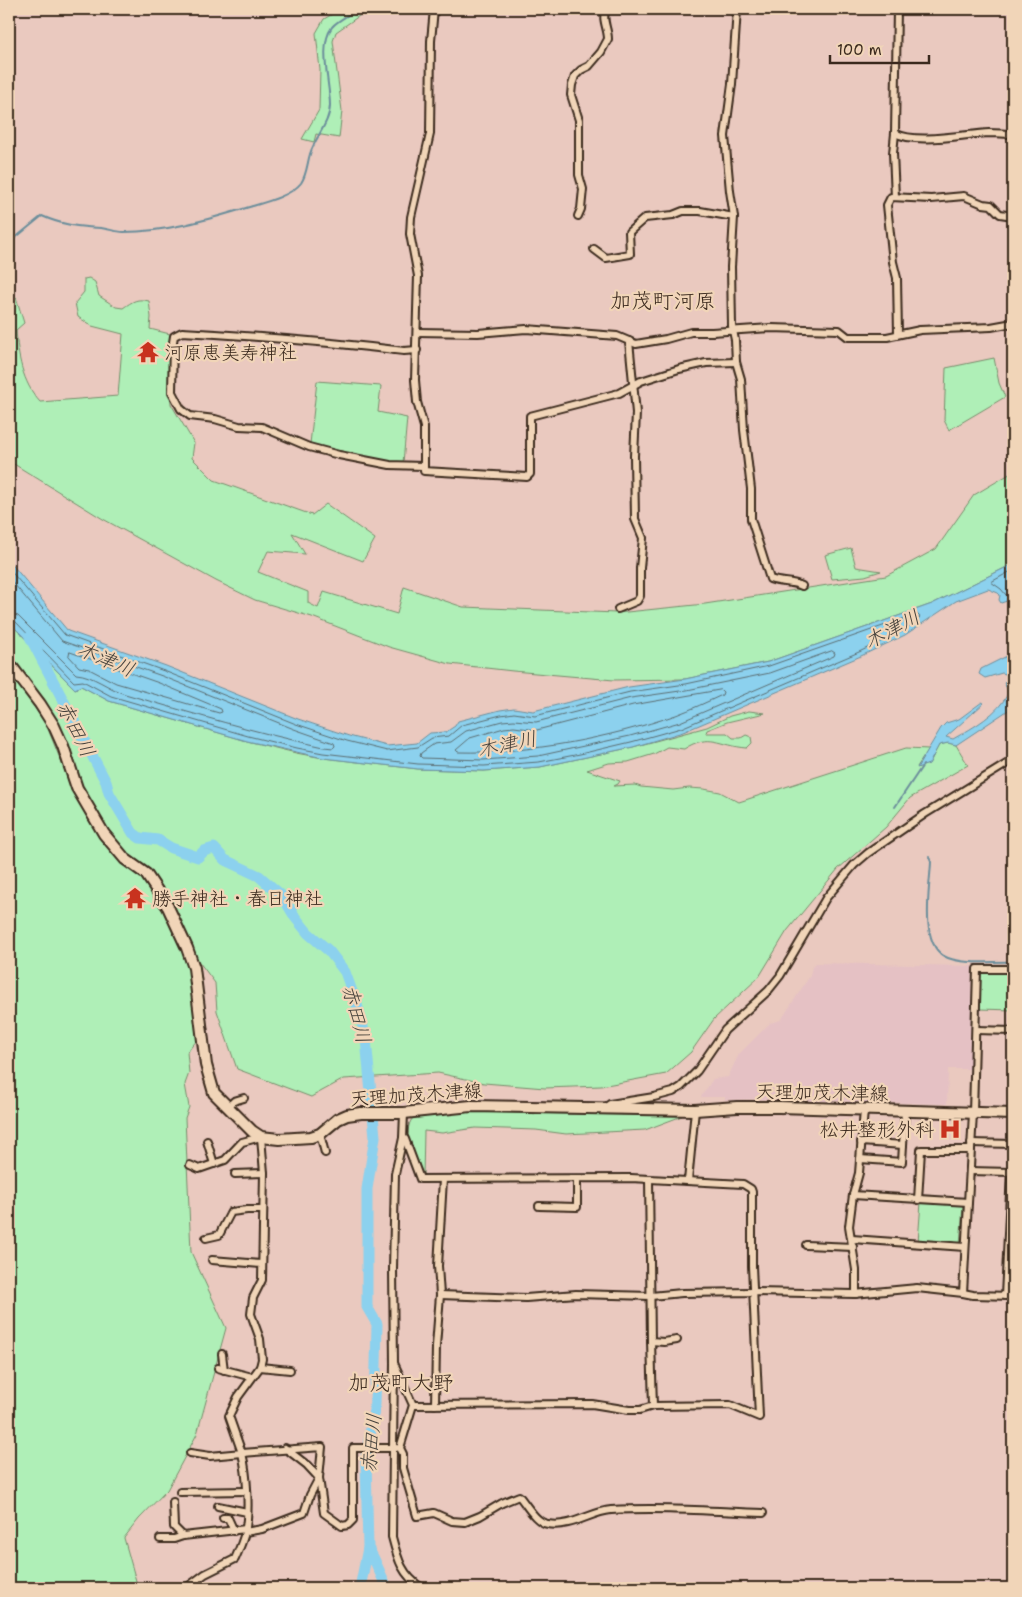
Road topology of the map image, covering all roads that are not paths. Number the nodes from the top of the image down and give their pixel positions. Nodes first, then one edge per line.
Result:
1 (434, 9) edge
2 (606, 9) edge
3 (737, 9) edge
4 (897, 9) edge
5 (895, 133) junction
6 (1013, 134) edge
7 (895, 197) junction
8 (578, 216) dead end
9 (1013, 216) edge
10 (734, 217) junction
11 (594, 249) dead end
12 (1013, 323) edge
13 (733, 330) junction
14 (417, 332) junction
15 (898, 334) junction
16 (629, 341) junction
17 (417, 350) junction
18 (736, 362) junction
19 (634, 384) junction
20 (423, 466) junction
21 (802, 586) dead end
22 (618, 609) dead end
23 (9, 663) edge
24 (1013, 760) edge
25 (1013, 969) edge
26 (976, 1030) junction
27 (1013, 1031) edge
28 (244, 1098) dead end
29 (227, 1108) junction
30 (605, 1108) junction
31 (695, 1110) junction
32 (864, 1110) junction
33 (905, 1111) junction
34 (404, 1113) junction
35 (973, 1113) junction
36 (1013, 1114) edge
37 (320, 1134) junction
38 (261, 1137) junction
39 (402, 1138) junction
40 (207, 1141) dead end
41 (861, 1142) junction
42 (1013, 1144) edge
43 (903, 1145) junction
44 (971, 1147) junction
45 (325, 1154) dead end
46 (860, 1159) junction
47 (214, 1164) junction
48 (190, 1165) dead end
49 (970, 1171) junction
50 (264, 1173) junction
51 (235, 1174) dead end
52 (443, 1179) junction
53 (577, 1179) junction
54 (649, 1179) junction
55 (688, 1181) junction
56 (853, 1195) junction
57 (918, 1200) junction
58 (968, 1202) junction
59 (539, 1206) dead end
60 (262, 1210) junction
61 (206, 1238) dead end
62 (852, 1243) junction
63 (806, 1246) dead end
64 (965, 1247) junction
65 (212, 1260) dead end
66 (261, 1264) junction
67 (754, 1292) junction
68 (963, 1293) junction
69 (856, 1294) junction
70 (440, 1295) junction
71 (650, 1296) junction
72 (1005, 1296) junction
73 (1013, 1296) edge
74 (677, 1340) dead end
75 (651, 1341) junction
76 (222, 1354) dead end
77 (394, 1363) junction
78 (260, 1367) junction
79 (290, 1370) dead end
80 (252, 1377) junction
81 (413, 1405) junction
82 (434, 1405) junction
83 (653, 1406) junction
84 (285, 1448) junction
85 (396, 1448) junction
86 (190, 1453) dead end
87 (242, 1453) junction
88 (319, 1478) junction
89 (246, 1491) junction
90 (180, 1492) dead end
91 (173, 1502) dead end
92 (218, 1506) dead end
93 (247, 1512) junction
94 (763, 1513) dead end
95 (223, 1518) dead end
96 (234, 1531) junction
97 (246, 1531) junction
98 (183, 1536) junction
99 (160, 1539) dead end
100 (186, 1588) edge
101 (422, 1588) edge

1 - 14 street
2 - 8 street
3 - 10 street
4 - 5 street
5 - 6 street
5 - 7 street
7 - 9 street
7 - 15 street
10 - 11 street
10 - 13 street
12 - 15 street
13 - 15 street
13 - 16 street
13 - 18 street
14 - 16 street
14 - 17 street
16 - 19 street
17 - 20 street
17 - 20 street
18 - 19 street
18 - 21 street
19 - 20 street
19 - 22 street
23 - 29 main road
24 - 30 street
25 - 26 street
26 - 27 street
26 - 35 street
28 - 29 street
29 - 38 main road
30 - 31 main road, 天理加茂木津線
30 - 34 main road, 天理加茂木津線
31 - 32 main road, 天理加茂木津線
31 - 55 street
32 - 33 main road, 天理加茂木津線
32 - 41 street
33 - 35 main road, 天理加茂木津線
33 - 43 street
34 - 37 main road, 天理加茂木津線
34 - 39 street
35 - 36 main road, 天理加茂木津線
35 - 44 street
37 - 38 main road, 天理加茂木津線
37 - 45 street
38 - 47 street
38 - 50 street
39 - 52 street
39 - 77 street
40 - 47 street
41 - 43 street
41 - 46 street
42 - 44 street
43 - 46 street
44 - 49 street
44 - 57 street
46 - 56 street
47 - 48 street
49 - 58 street
49 - 72 street
50 - 51 street
50 - 60 street
52 - 53 street
52 - 70 street
53 - 54 street
53 - 59 street
54 - 55 street
54 - 71 street
55 - 67 street
56 - 57 street
56 - 62 street
57 - 58 street
58 - 64 street
60 - 61 street
60 - 66 street
62 - 63 street
62 - 64 street
62 - 69 street
64 - 68 street
65 - 66 street
66 - 78 street
67 - 69 street
67 - 71 street
67 - 83 street
68 - 69 street
68 - 72 street
70 - 71 street
70 - 82 street
71 - 75 street
72 - 73 street
74 - 75 street
75 - 83 street
76 - 80 street
77 - 81 street
77 - 85 street
78 - 79 street
78 - 80 street
80 - 87 street
81 - 82 street
81 - 85 street
82 - 83 street
84 - 87 street
84 - 88 street
84 - 88 street
85 - 88 street
85 - 94 street
85 - 101 street
86 - 87 street
87 - 89 street
88 - 97 street
89 - 90 street
89 - 93 street
91 - 98 street
92 - 93 street
93 - 97 street
95 - 96 street
96 - 97 street
96 - 98 street
97 - 100 street
98 - 99 street

